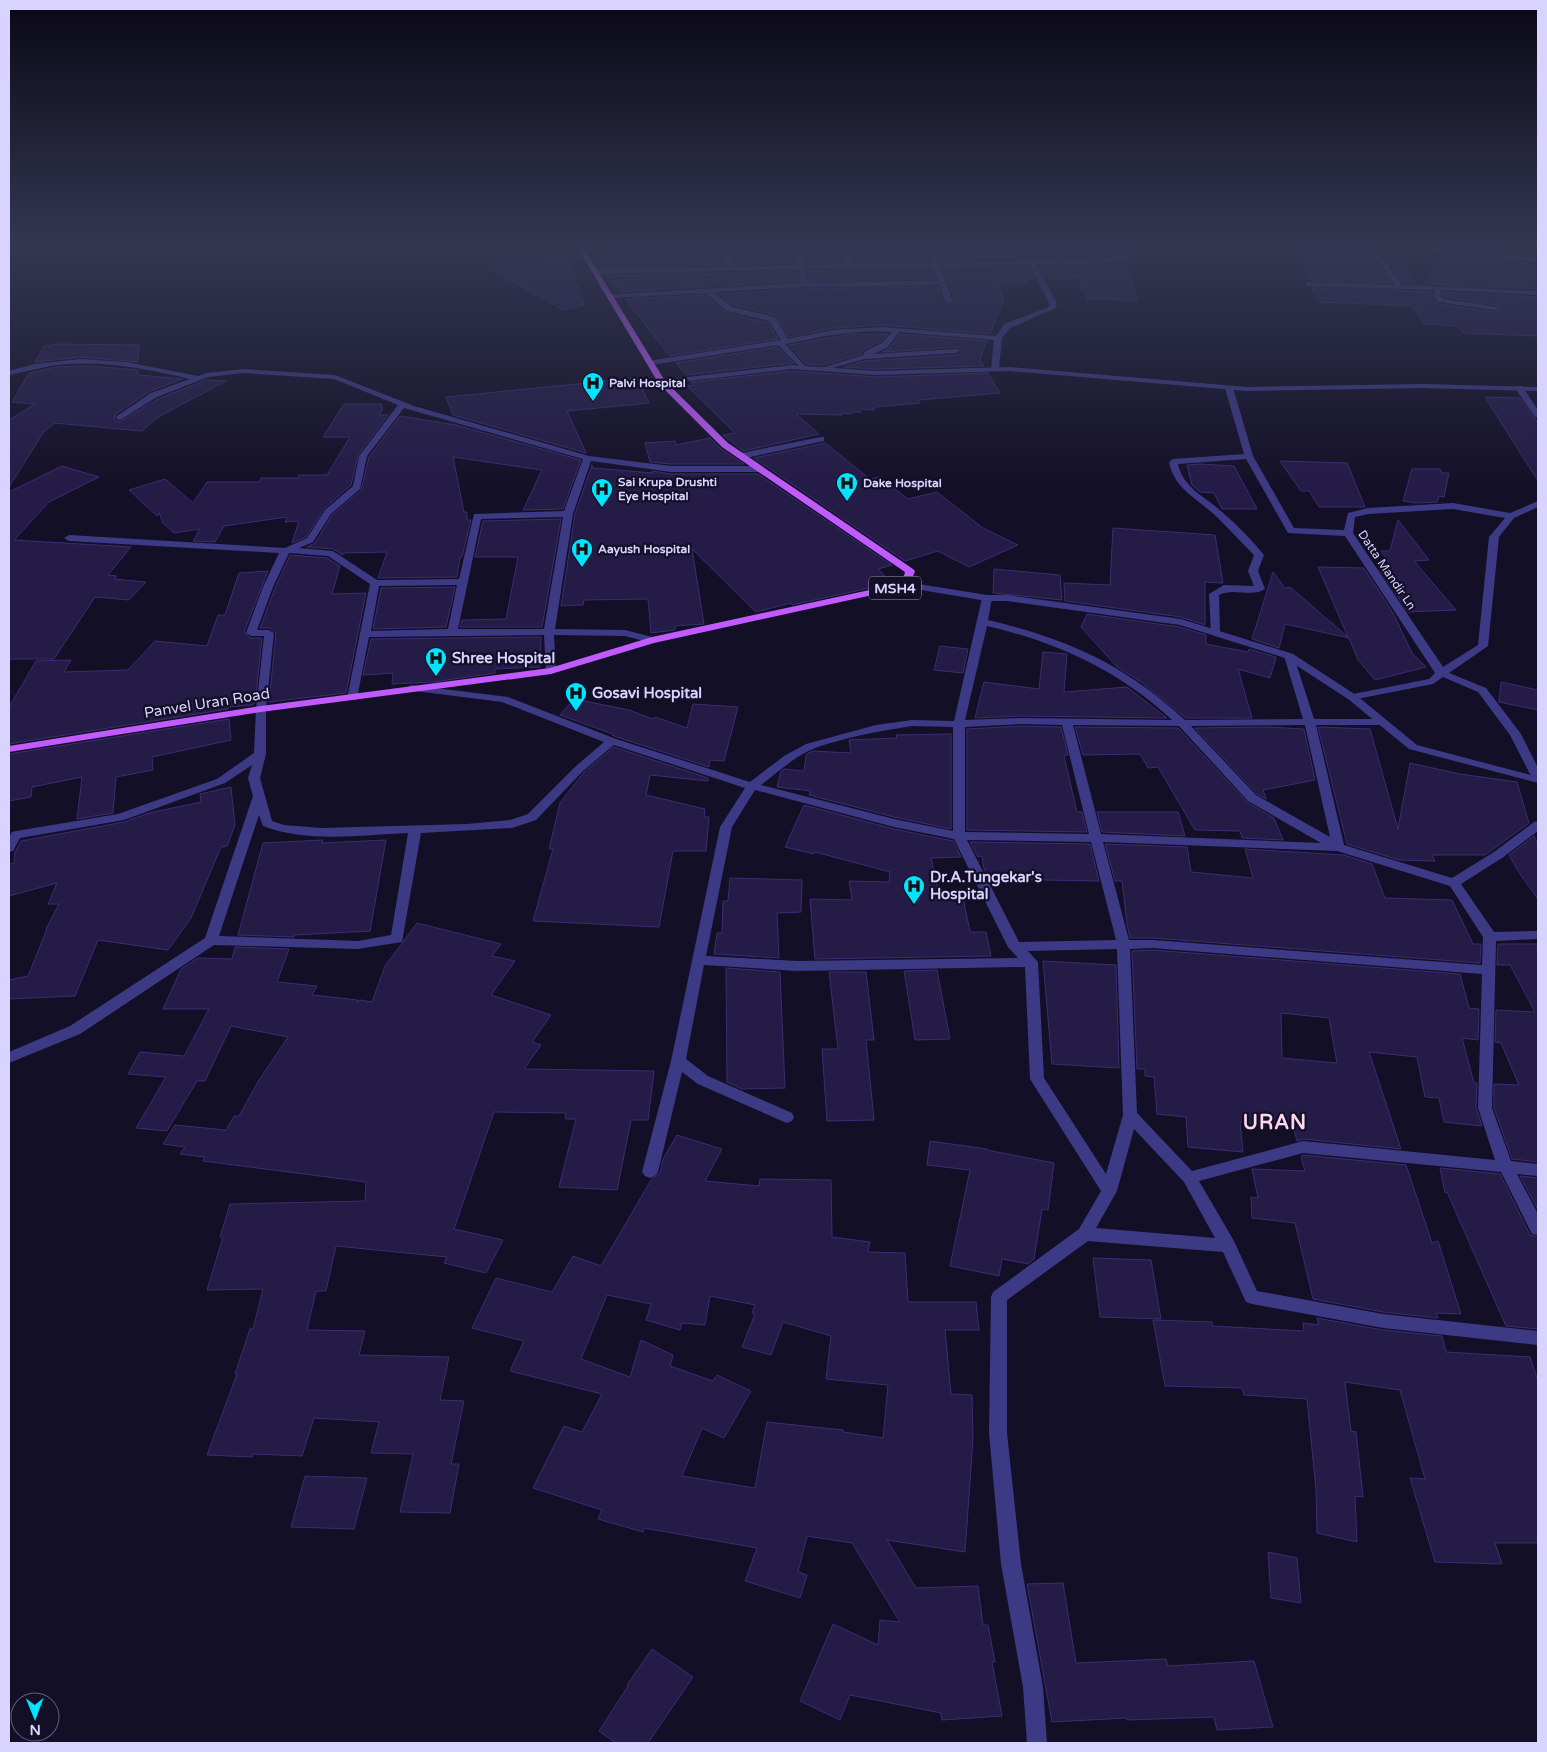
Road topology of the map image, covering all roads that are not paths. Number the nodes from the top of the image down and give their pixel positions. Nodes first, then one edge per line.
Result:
1 (629, 329) edge
2 (776, 329) edge
3 (1005, 329) edge
4 (897, 330) junction
5 (998, 338) junction
6 (783, 343) junction
7 (956, 351) dead end
8 (863, 357) junction
9 (651, 364) junction
10 (802, 367) junction
11 (822, 369) junction
12 (995, 369) junction
13 (9, 373) edge
14 (198, 378) junction
15 (662, 382) junction
16 (1229, 388) junction
17 (1518, 388) junction
18 (1538, 389) edge
19 (402, 404) junction
20 (1538, 415) edge
21 (120, 418) dead end
22 (821, 440) dead end
23 (740, 456) junction
24 (1249, 456) junction
25 (588, 458) junction
26 (760, 469) junction
27 (1538, 504) edge
28 (568, 514) junction
29 (1511, 516) junction
30 (1348, 533) junction
31 (69, 538) dead end
32 (285, 551) junction
33 (462, 582) junction
34 (375, 583) junction
35 (906, 585) junction
36 (987, 598) junction
37 (983, 622) junction
38 (452, 632) junction
39 (550, 632) junction
40 (1215, 632) junction
41 (364, 634) junction
42 (652, 640) junction
43 (1289, 656) junction
44 (551, 671) junction
45 (1441, 673) junction
46 (410, 688) junction
47 (1352, 697) junction
48 (352, 698) junction
49 (261, 709) junction
50 (1067, 722) junction
51 (1310, 722) junction
52 (1381, 722) junction
53 (1182, 723) junction
54 (959, 724) junction
55 (612, 741) junction
56 (9, 748) edge
57 (260, 754) junction
58 (1538, 779) edge
59 (752, 786) junction
60 (259, 796) junction
61 (1538, 825) edge
62 (415, 830) junction
63 (959, 836) junction
64 (1095, 838) junction
65 (1338, 847) junction
66 (9, 848) edge
67 (1454, 883) junction
68 (1538, 936) edge
69 (1490, 937) junction
70 (211, 940) junction
71 (1123, 944) junction
72 (1014, 947) junction
73 (699, 960) junction
74 (1031, 962) junction
75 (1488, 970) junction
76 (9, 1058) edge
77 (678, 1061) junction
78 (1130, 1115) junction
79 (788, 1117) dead end
80 (1505, 1166) junction
81 (1538, 1170) edge
82 (650, 1172) dead end
83 (1189, 1178) junction
84 (1109, 1191) junction
85 (1538, 1228) edge
86 (1085, 1234) junction
87 (1228, 1246) junction
88 (1538, 1338) edge
89 (1037, 1743) edge

1 - 9 main road, MSH4
2 - 6 street
3 - 5 street
4 - 5 street
4 - 6 street
4 - 8 street
5 - 12 street
6 - 9 street
6 - 10 street
7 - 8 street
8 - 11 street
9 - 15 main road, MSH4
10 - 11 street
10 - 15 street
11 - 12 street
12 - 16 street
13 - 14 street
14 - 19 street
14 - 21 street
15 - 23 main road, MSH4
16 - 17 street
16 - 24 street, Datta Mandir Ln
17 - 18 street
17 - 20 street
19 - 25 street
19 - 32 street
22 - 23 street
23 - 26 main road, MSH4
24 - 30 street, Datta Mandir Ln
24 - 40 street
25 - 26 street
25 - 28 street
26 - 35 main road, MSH4
27 - 29 street
28 - 33 street
28 - 39 street
29 - 30 street
29 - 45 street
30 - 45 street, Datta Mandir Ln
31 - 32 street
32 - 34 street
32 - 49 street
33 - 34 street
33 - 38 street
34 - 41 street
35 - 36 street
35 - 42 main road, MSH4
36 - 37 street
36 - 40 street
37 - 53 street
37 - 54 street
38 - 39 street
38 - 41 street
39 - 42 street
39 - 44 street
40 - 43 street
41 - 48 street
42 - 44 main road, MSH4
43 - 47 street
43 - 51 street
44 - 46 main road, MSH4
45 - 47 street
45 - 58 street
46 - 48 main road, Panvel Uran Road
46 - 55 street
47 - 52 street
48 - 49 main road, Panvel Uran Road
49 - 56 main road, Panvel Uran Road
49 - 57 street
50 - 53 street
50 - 54 street
50 - 64 street
51 - 52 street
51 - 53 street
51 - 65 street
52 - 58 street
53 - 65 street
54 - 59 street
54 - 63 street
55 - 59 street
55 - 62 street
57 - 60 street
57 - 66 street
59 - 63 street
59 - 73 street
60 - 62 street
60 - 70 street
61 - 67 street
62 - 70 street
63 - 64 street
63 - 72 street
64 - 65 street
64 - 71 street
65 - 67 street
67 - 69 street
68 - 69 street
69 - 75 street
70 - 76 street
71 - 72 street
71 - 75 street
71 - 78 street
72 - 74 street
73 - 74 street
73 - 77 street
74 - 84 street
75 - 80 street
77 - 79 street
77 - 82 street
78 - 83 street
78 - 84 street
80 - 81 street
80 - 83 street
80 - 85 street
83 - 87 street
84 - 86 street
86 - 87 street
86 - 89 street
87 - 88 street

